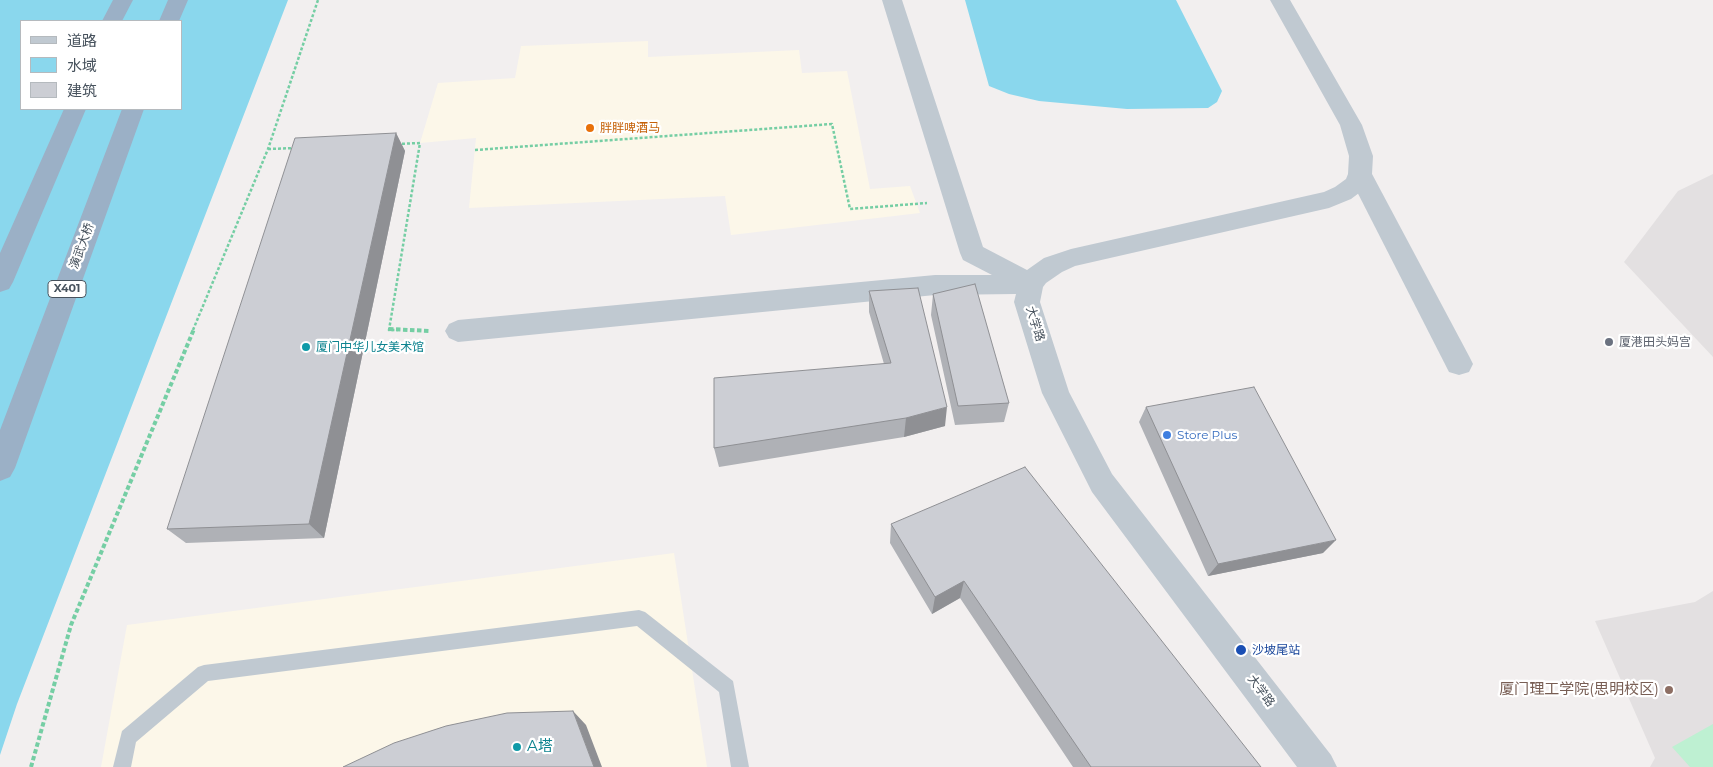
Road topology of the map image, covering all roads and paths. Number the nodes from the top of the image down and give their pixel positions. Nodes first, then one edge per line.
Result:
1 (124, 0) edge
2 (178, 0) edge
3 (318, 0) edge
4 (892, 0) edge
5 (1280, 0) edge
6 (113, 20) edge
7 (168, 20) edge
8 (75, 110) edge
9 (133, 110) edge
10 (391, 144) edge
11 (296, 148) edge
12 (268, 149) junction
13 (475, 150) dead end
14 (1360, 174) junction
15 (932, 202) dead end
16 (0, 282) edge
17 (1031, 284) junction
18 (458, 331) joint
19 (1459, 364) dead end
20 (0, 468) edge
21 (31, 767) edge
22 (122, 767) edge
23 (740, 767) edge
24 (1319, 767) edge

1 - 6 highway
2 - 7 highway
3 - 12 path
4 - 17 street
5 - 14 street
8 - 16 highway
9 - 20 highway, 演武大桥 / X401
10 - 18 path
11 - 12 path
12 - 21 path
13 - 15 path
14 - 17 street
14 - 19 street
17 - 18 street
17 - 24 street, 大学路
22 - 23 lane

